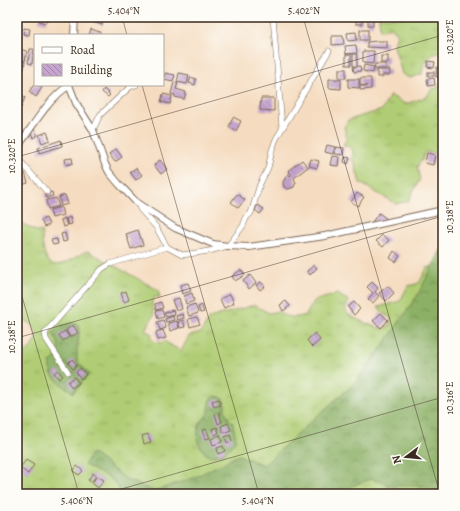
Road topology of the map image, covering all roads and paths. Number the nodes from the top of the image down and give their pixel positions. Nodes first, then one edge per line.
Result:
1 (75, 17) edge
2 (273, 17) edge
3 (74, 34) edge
4 (329, 51) dead end
5 (68, 86) edge
6 (69, 86) edge
7 (133, 86) edge
8 (282, 127) junction
9 (93, 130) junction
10 (17, 148) edge
11 (17, 159) edge
12 (47, 192) dead end
13 (137, 203) junction
14 (443, 210) edge
15 (228, 246) junction
16 (167, 247) junction
17 (68, 372) dead end

1 - 3 street
2 - 8 street
4 - 8 street
5 - 10 street
6 - 9 street
7 - 9 street
8 - 15 street
9 - 13 street
11 - 12 street
13 - 15 street
13 - 16 street
14 - 15 street
15 - 16 street
16 - 17 street

